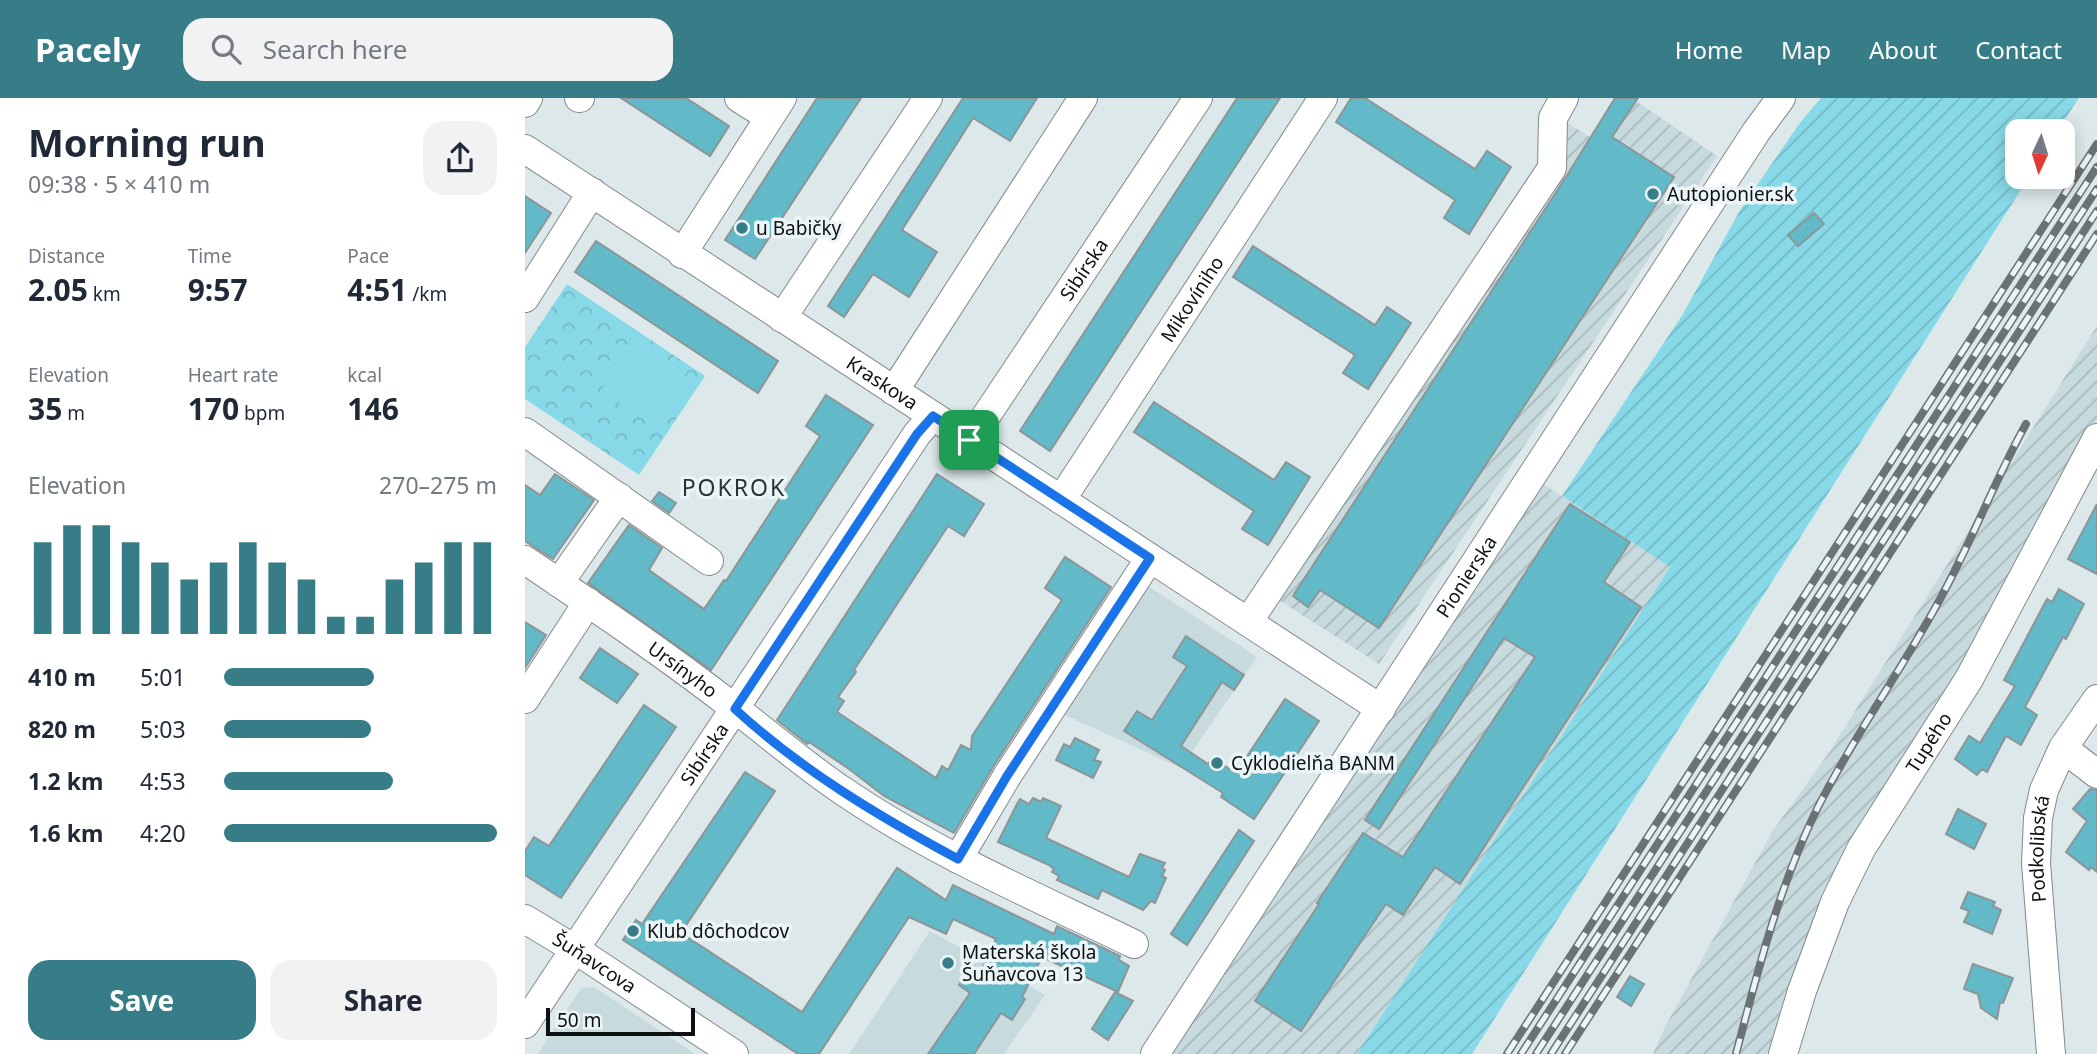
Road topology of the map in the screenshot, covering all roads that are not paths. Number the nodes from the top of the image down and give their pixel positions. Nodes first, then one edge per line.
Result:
1 (529, 98) edge
2 (739, 98) edge
3 (928, 98) edge
4 (1083, 98) edge
5 (1198, 98) edge
6 (1323, 98) edge
7 (1564, 98) edge
8 (1781, 98) edge
9 (525, 103) edge
10 (776, 108) edge
11 (525, 149) edge
12 (592, 192) junction
13 (682, 254) junction
14 (528, 286) edge
15 (782, 318) junction
16 (894, 391) junction
17 (933, 416) junction
18 (525, 432) edge
19 (2097, 438) edge
20 (969, 440) junction
21 (619, 497) junction
22 (1061, 500) junction
23 (1150, 558) junction
24 (525, 560) edge
25 (709, 561) dead end
26 (559, 583) junction
27 (588, 602) junction
28 (1248, 622) junction
29 (525, 699) edge
30 (2097, 699) edge
31 (735, 709) junction
32 (1381, 709) junction
33 (2063, 748) junction
34 (2097, 774) edge
35 (958, 859) junction
36 (525, 919) edge
37 (1134, 944) dead end
38 (576, 950) junction
39 (525, 1024) edge
40 (734, 1054) edge
41 (1155, 1054) edge
42 (1783, 1054) edge
43 (2051, 1054) edge

1 - 9 street
2 - 10 street
3 - 15 street
4 - 16 street
5 - 20 street, Sibírska
6 - 22 street, Mikovíniho
7 - 28 street
8 - 32 street, Pionierska
10 - 13 street
11 - 12 street, Kraskova
12 - 13 street, Kraskova
12 - 14 street
13 - 15 street, Kraskova
15 - 16 street, Kraskova
16 - 17 street, Kraskova
17 - 20 street, Kraskova
17 - 31 street, Sibírska
18 - 21 street
19 - 42 street, Tupého
20 - 22 street, Kraskova
21 - 25 street
21 - 26 street
22 - 23 street, Kraskova
23 - 28 street, Kraskova
23 - 35 street
24 - 26 street, Ursínyho
26 - 27 street, Ursínyho
27 - 29 street
27 - 31 street, Ursínyho
28 - 32 street, Kraskova
30 - 33 street, Podkolibská
31 - 35 street, Ursínyho
31 - 38 street, Sibírska
32 - 41 street, Pionierska
33 - 34 street
33 - 43 street, Podkolibská
35 - 37 street, Ursínyho
36 - 38 street, Šuňavcova
38 - 39 street, Sibírska
38 - 40 street, Šuňavcova

